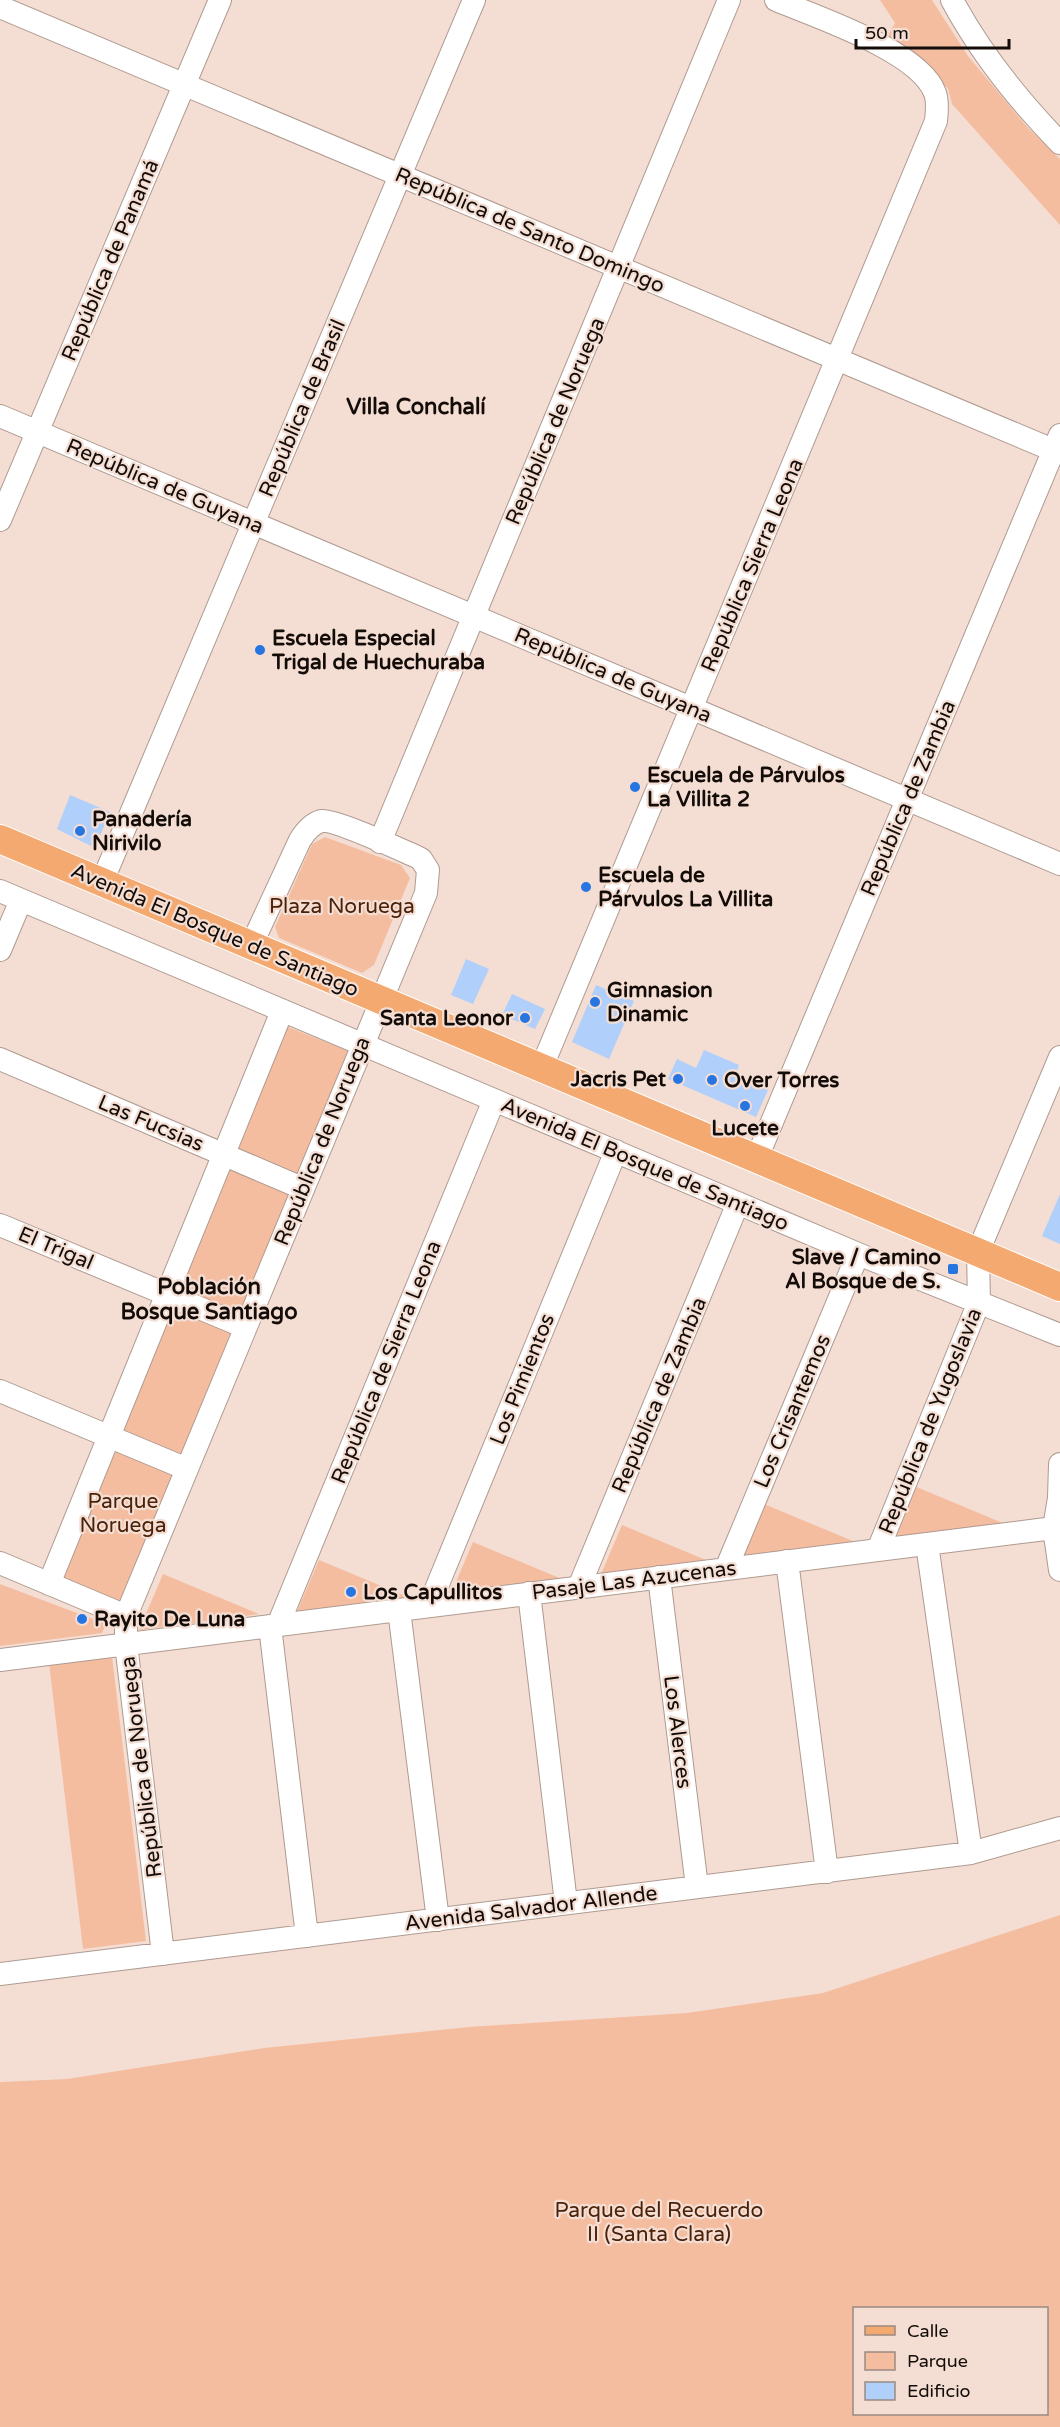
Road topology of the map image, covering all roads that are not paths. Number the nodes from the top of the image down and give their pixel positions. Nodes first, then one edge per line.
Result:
1 (220, 0) edge
2 (474, 0) edge
3 (729, 0) edge
4 (776, 0) edge
5 (952, 0) edge
6 (0, 6) edge
7 (184, 84) junction
8 (1060, 143) edge
9 (400, 175) junction
10 (619, 267) junction
11 (838, 359) junction
12 (0, 417) edge
13 (37, 432) junction
14 (1058, 446) edge
15 (0, 520) edge
16 (253, 523) junction
17 (474, 617) junction
18 (692, 709) junction
19 (907, 800) junction
20 (0, 839) edge
21 (380, 842) junction
22 (1060, 864) edge
23 (102, 882) junction
24 (0, 891) edge
25 (21, 900) junction
26 (251, 946) junction
27 (0, 950) edge
28 (380, 1000) junction
29 (282, 1011) junction
30 (361, 1044) junction
31 (1060, 1057) edge
32 (0, 1059) edge
33 (541, 1069) junction
34 (494, 1100) junction
35 (616, 1151) junction
36 (223, 1154) junction
37 (756, 1160) junction
38 (302, 1188) junction
39 (738, 1203) junction
40 (0, 1225) edge
41 (978, 1252) junction
42 (858, 1254) junction
43 (1060, 1287) edge
44 (166, 1294) junction
45 (979, 1302) junction
46 (245, 1327) junction
47 (1060, 1335) edge
48 (0, 1391) edge
49 (108, 1436) junction
50 (1060, 1464) edge
51 (187, 1468) junction
52 (1060, 1498) edge
53 (1054, 1528) junction
54 (927, 1544) junction
55 (878, 1550) junction
56 (787, 1561) junction
57 (0, 1563) edge
58 (726, 1569) junction
59 (1060, 1570) edge
60 (659, 1577) junction
61 (49, 1584) junction
62 (579, 1587) junction
63 (529, 1593) junction
64 (429, 1606) junction
65 (399, 1610) junction
66 (126, 1616) junction
67 (274, 1625) junction
68 (126, 1644) junction
69 (0, 1660) edge
70 (1060, 1828) edge
71 (971, 1853) junction
72 (827, 1872) junction
73 (697, 1887) junction
74 (566, 1903) junction
75 (438, 1920) junction
76 (307, 1936) junction
77 (163, 1954) junction
78 (0, 1974) edge

1 - 7 street, República de Panamá
2 - 9 street, República de Brasil
3 - 10 street, República de Noruega
4 - 11 street, República Sierra Leona
5 - 8 street
6 - 7 street, República de Santo Domingo
7 - 9 street, República de Santo Domingo
7 - 13 street, República de Panamá
9 - 10 street, República de Santo Domingo
9 - 16 street, República de Brasil
10 - 11 street, República de Santo Domingo
10 - 17 street, República de Noruega
11 - 14 street, República de Santo Domingo
11 - 18 street, República Sierra Leona
12 - 13 street, República de Guyana
13 - 15 street, República de Panamá
13 - 16 street, República de Guyana
14 - 19 street, República de Zambia
16 - 17 street, República de Guyana
16 - 23 street, República de Brasil
17 - 18 street, República de Guyana
17 - 21 street, República de Noruega
18 - 19 street, República de Guyana
18 - 33 street, República Sierra Leona
19 - 22 street, República de Guyana
19 - 37 street, República de Zambia
20 - 23 main road, Avenida El Bosque de Santiago
21 - 26 street, República de Noruega
21 - 28 street, República de Noruega
23 - 26 main road, Avenida El Bosque de Santiago
24 - 25 street, Avenida El Bosque de Santiago
25 - 27 street
25 - 29 street, Avenida El Bosque de Santiago
26 - 28 main road, Avenida El Bosque de Santiago
28 - 30 street, República de Noruega
28 - 33 main road, Avenida El Bosque de Santiago
29 - 30 street, Avenida El Bosque de Santiago
29 - 36 street
30 - 34 street, Avenida El Bosque de Santiago
30 - 38 street, República de Noruega
31 - 41 street, República de Yugoslavia
32 - 36 street, Las Fucsias
33 - 37 main road, Avenida El Bosque de Santiago
34 - 35 street, Avenida El Bosque de Santiago
34 - 67 street, República de Sierra Leona
35 - 39 street, Avenida El Bosque de Santiago
35 - 64 street, Los Pimientos
36 - 38 street, Las Fucsias
36 - 44 street
37 - 41 main road, Avenida El Bosque de Santiago
38 - 46 street, República de Noruega
39 - 42 street, Avenida El Bosque de Santiago
39 - 62 street, República de Zambia
40 - 44 street, El Trigal
41 - 43 main road, Avenida El Bosque de Santiago
41 - 45 street, República de Yugoslavia
42 - 45 street, Avenida El Bosque de Santiago
42 - 58 street, Los Crisantemos
44 - 46 street, El Trigal
44 - 49 street
45 - 47 street, Avenida El Bosque de Santiago
45 - 55 street, República de Yugoslavia
46 - 51 street, República de Noruega
48 - 49 street
49 - 51 street
49 - 61 street
50 - 52 street
51 - 66 street, República de Noruega
52 - 53 street
53 - 54 street, Pasaje Las Azucenas
53 - 59 street
54 - 55 street, Pasaje Las Azucenas
54 - 71 street, República de Yugoslavia
55 - 56 street, Pasaje Las Azucenas
56 - 58 street, Pasaje Las Azucenas
56 - 72 street
57 - 61 street
58 - 60 street, Pasaje Las Azucenas
60 - 62 street, Pasaje Las Azucenas
60 - 73 street, Los Alerces
61 - 66 street
62 - 63 street, Pasaje Las Azucenas
63 - 64 street, Pasaje Las Azucenas
63 - 74 street
64 - 65 street, Pasaje Las Azucenas
65 - 67 street, Pasaje Las Azucenas
65 - 75 street
66 - 68 street, República de Noruega
67 - 68 street, Pasaje Las Azucenas
67 - 76 street, República de Sierra Leona
68 - 69 street, Pasaje Las Azucenas
68 - 77 street, República de Noruega
70 - 71 street, Avenida Salvador Allende
71 - 72 street, Avenida Salvador Allende
72 - 73 street, Avenida Salvador Allende
73 - 74 street, Avenida Salvador Allende
74 - 75 street, Avenida Salvador Allende
75 - 76 street, Avenida Salvador Allende
76 - 77 street, Avenida Salvador Allende
77 - 78 street, Avenida Salvador Allende

